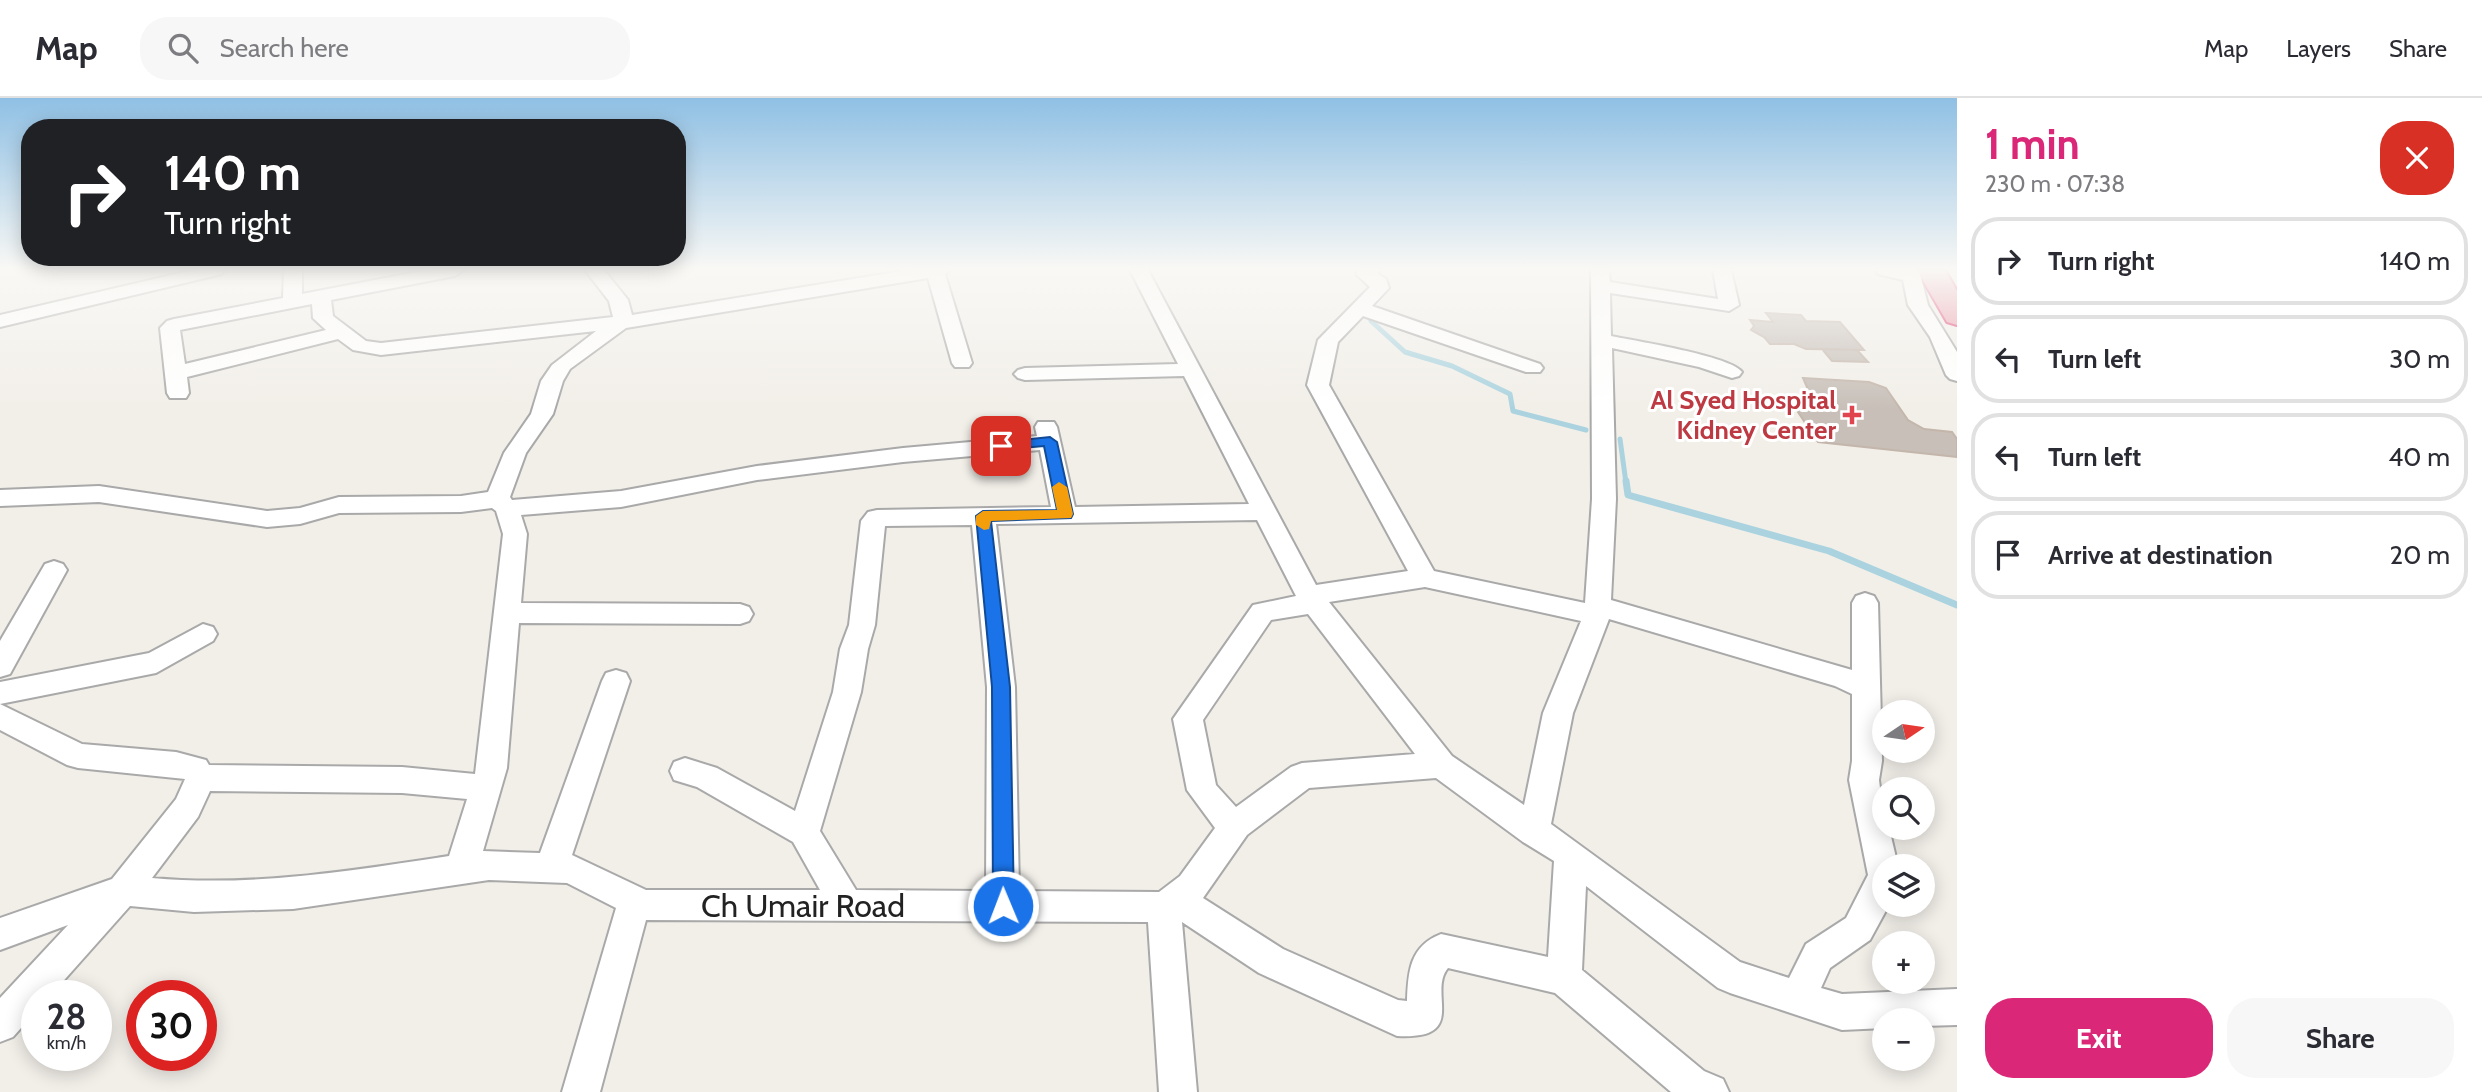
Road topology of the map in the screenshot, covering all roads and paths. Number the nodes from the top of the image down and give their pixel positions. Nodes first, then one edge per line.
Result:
1 (218, 316) edge
2 (323, 316) edge
3 (623, 316) edge
4 (666, 316) edge
5 (950, 316) edge
6 (1162, 316) edge
7 (1351, 316) edge
8 (1383, 316) edge
9 (1601, 316) edge
10 (1926, 316) edge
11 (624, 320) junction
12 (341, 332) junction
13 (1602, 340) junction
14 (962, 363) dead end
15 (1533, 368) dead end
16 (1189, 370) junction
17 (1732, 372) dead end
18 (1025, 374) dead end
19 (1957, 375) edge
20 (0, 498) edge
21 (502, 503) junction
22 (1264, 512) junction
23 (1065, 514) junction
24 (983, 516) junction
25 (54, 570) dead end
26 (1425, 578) junction
27 (1311, 599) junction
28 (1865, 603) dead end
29 (1597, 610) junction
30 (507, 613) junction
31 (740, 614) dead end
32 (203, 634) dead end
33 (0, 666) edge
34 (616, 681) dead end
35 (1866, 688) junction
36 (0, 693) edge
37 (0, 716) edge
38 (1440, 765) junction
39 (685, 771) dead end
40 (201, 778) junction
41 (486, 788) junction
42 (1234, 827) junction
43 (804, 832) junction
44 (1534, 832) junction
45 (1571, 855) junction
46 (551, 868) junction
47 (461, 869) junction
48 (123, 890) junction
49 (634, 902) junction
50 (1169, 903) junction
51 (846, 905) junction
52 (1003, 906) junction
53 (0, 934) edge
54 (1564, 978) junction
55 (1800, 998) junction
56 (1957, 1007) edge
57 (0, 1024) edge
58 (582, 1092) edge
59 (1178, 1092) edge
60 (1710, 1092) edge

1 - 12 street
2 - 12 street
3 - 11 street
4 - 11 street
5 - 14 street
6 - 16 street
7 - 26 street
8 - 15 street
9 - 13 street
10 - 19 street
11 - 12 street
11 - 21 street
13 - 17 street
13 - 29 street
16 - 18 street
16 - 22 street
20 - 21 street
21 - 23 street
21 - 30 street
22 - 23 street
22 - 27 street
23 - 24 street
24 - 43 street
24 - 52 street
25 - 33 street
26 - 27 street
26 - 29 street
27 - 38 street
27 - 42 street
28 - 35 street
29 - 35 street
29 - 44 street
30 - 31 street
30 - 41 street
32 - 36 street
34 - 46 street
35 - 55 street
37 - 40 street
38 - 42 street
38 - 44 street
39 - 43 street
40 - 41 street
40 - 48 street
41 - 47 street
42 - 50 street
43 - 51 street
44 - 45 street
45 - 54 street
45 - 55 street
46 - 47 street, Ch Umair Road
46 - 49 street, Ch Umair Road
47 - 48 street, Ch Umair Road
48 - 53 street
48 - 57 street
49 - 51 street, Ch Umair Road
49 - 58 street
50 - 52 street, Ch Umair Road
50 - 54 street
50 - 59 street
51 - 52 street, Ch Umair Road
54 - 60 street
55 - 56 street

